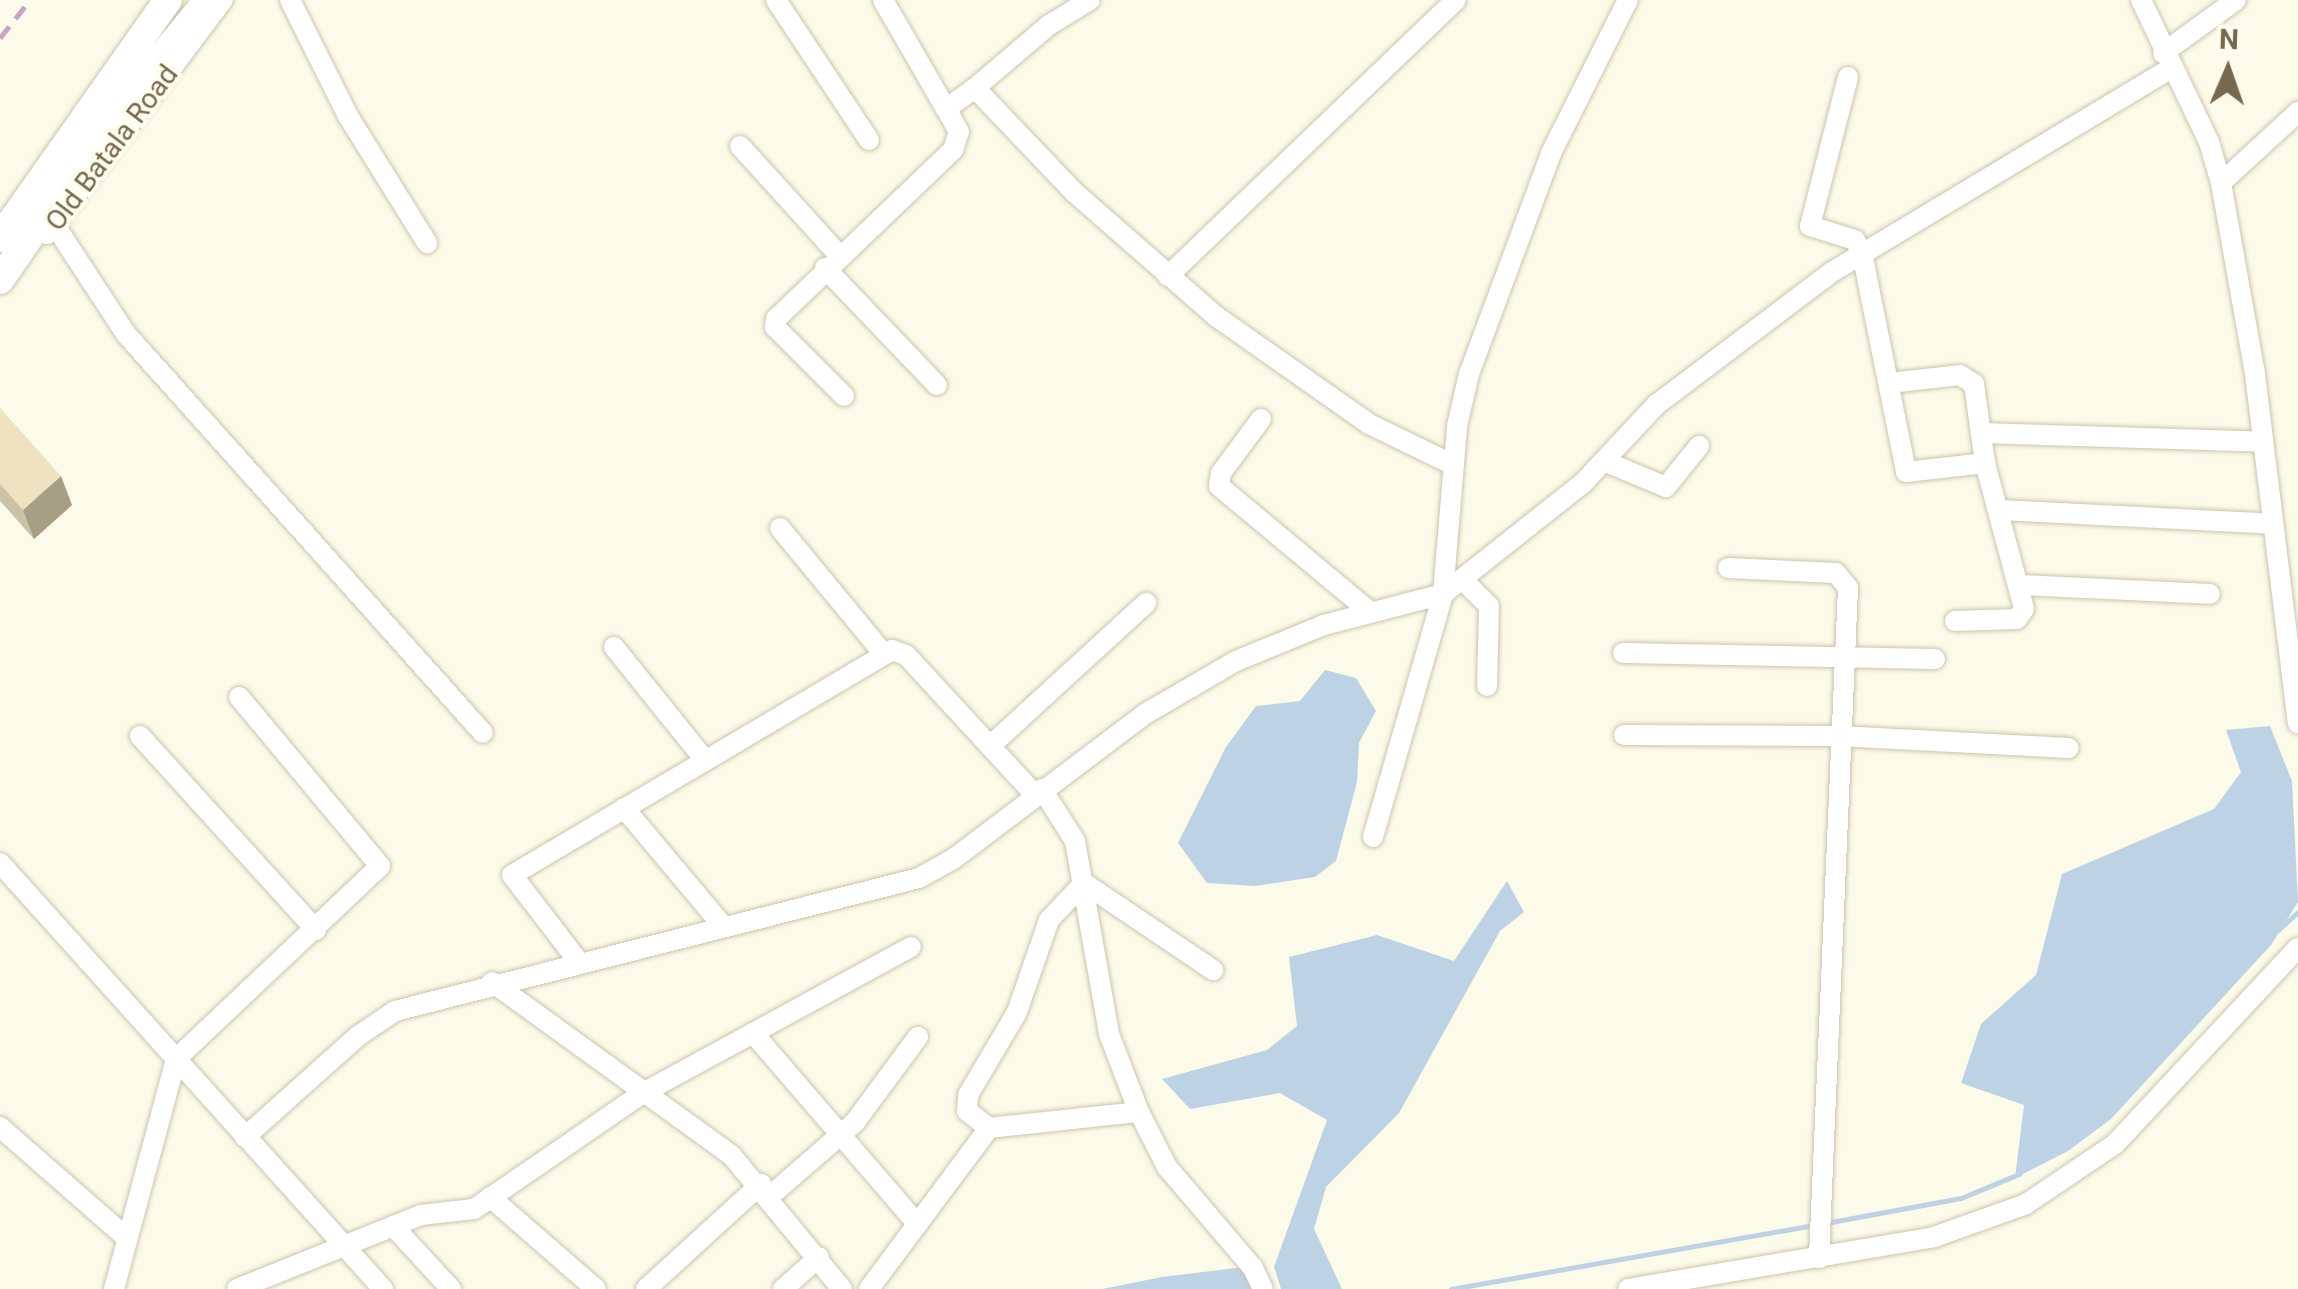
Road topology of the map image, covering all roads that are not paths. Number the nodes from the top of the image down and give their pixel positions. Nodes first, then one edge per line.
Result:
1 (168, 0) edge
2 (208, 0) edge
3 (223, 0) edge
4 (290, 0) edge
5 (776, 0) edge
6 (883, 0) edge
7 (1090, 0) edge
8 (1456, 0) edge
9 (1628, 0) edge
10 (2141, 0) edge
11 (2236, 0) edge
12 (2167, 61) junction
13 (1848, 77) dead end
14 (975, 88) junction
15 (946, 109) junction
16 (2298, 112) edge
17 (869, 140) dead end
18 (740, 146) dead end
19 (2221, 183) junction
20 (54, 224) junction
21 (0, 238) edge
22 (427, 242) dead end
23 (1862, 252) junction
24 (832, 262) junction
25 (1168, 276) junction
26 (0, 280) edge
27 (0, 294) edge
28 (1889, 384) junction
29 (937, 386) dead end
30 (844, 396) dead end
31 (1261, 419) dead end
32 (1982, 433) junction
33 (2262, 442) junction
34 (1699, 446) dead end
35 (1606, 462) junction
36 (1985, 463) junction
37 (1454, 464) junction
38 (2000, 510) junction
39 (2273, 524) junction
40 (780, 528) dead end
41 (1728, 568) dead end
42 (1464, 581) junction
43 (2020, 584) junction
44 (1443, 594) junction
45 (2210, 594) dead end
46 (1146, 603) dead end
47 (1369, 611) junction
48 (1955, 621) dead end
49 (614, 647) dead end
50 (1623, 653) dead end
51 (884, 654) junction
52 (1844, 656) junction
53 (1935, 659) dead end
54 (1488, 686) dead end
55 (239, 697) dead end
56 (2298, 723) edge
57 (483, 732) dead end
58 (1624, 735) dead end
59 (140, 736) dead end
60 (1838, 736) junction
61 (990, 746) junction
62 (2069, 748) dead end
63 (705, 760) junction
64 (1038, 792) junction
65 (624, 808) junction
66 (1373, 837) dead end
67 (0, 863) edge
68 (1084, 883) junction
69 (722, 926) junction
70 (316, 930) junction
71 (911, 947) dead end
72 (2298, 948) edge
73 (578, 961) junction
74 (1213, 970) dead end
75 (492, 982) junction
76 (752, 1034) junction
77 (918, 1038) dead end
78 (176, 1059) junction
79 (642, 1093) junction
80 (1140, 1112) junction
81 (0, 1126) edge
82 (988, 1128) junction
83 (245, 1136) junction
84 (836, 1138) junction
85 (765, 1190) junction
86 (490, 1198) junction
87 (917, 1224) junction
88 (393, 1226) junction
89 (127, 1238) junction
90 (346, 1246) junction
91 (819, 1257) junction
92 (1819, 1258) junction
93 (114, 1289) edge
94 (238, 1289) edge
95 (383, 1289) edge
96 (450, 1289) edge
97 (596, 1289) edge
98 (646, 1289) edge
99 (783, 1289) edge
100 (842, 1289) edge
101 (869, 1289) edge
102 (1263, 1289) edge
103 (1628, 1289) edge

1 - 21 main road
2 - 26 main road
3 - 20 street, Old Batala Road
4 - 22 street
5 - 17 street
6 - 15 street
7 - 14 street
8 - 25 street
9 - 37 street
10 - 12 street
11 - 12 street
12 - 19 street
12 - 23 street
13 - 23 street
14 - 15 street
14 - 25 street
15 - 24 street
16 - 19 street
18 - 24 street
19 - 33 street
20 - 27 street, Old Batala Road
20 - 57 street
23 - 28 street
23 - 35 street
24 - 29 street
24 - 30 street
25 - 37 street
28 - 32 street
28 - 36 street
31 - 47 street
32 - 33 street
32 - 36 street
33 - 39 street
34 - 35 street
35 - 42 street
36 - 38 street
37 - 44 street
38 - 39 street
38 - 43 street
39 - 56 street
40 - 51 street
41 - 52 street
42 - 44 street
42 - 54 street
43 - 45 street
43 - 48 street
44 - 47 street
44 - 66 street
46 - 61 street
47 - 64 street
49 - 63 street
50 - 52 street
51 - 61 street
51 - 63 street
52 - 53 street
52 - 60 street
55 - 70 street
58 - 60 street
59 - 70 street
60 - 62 street
60 - 92 street
61 - 64 street
63 - 65 street
64 - 68 street
64 - 69 street
65 - 69 street
65 - 73 street
67 - 78 street
68 - 74 street
68 - 80 street
68 - 82 street
69 - 73 street
70 - 78 street
71 - 76 street
72 - 92 street
73 - 75 street
75 - 79 street
75 - 83 street
76 - 79 street
76 - 84 street
77 - 84 street
78 - 83 street
78 - 89 street
79 - 85 street
79 - 86 street
80 - 82 street
80 - 102 street
81 - 89 street
82 - 87 street
83 - 90 street
84 - 85 street
84 - 87 street
85 - 91 street
85 - 98 street
86 - 88 street
86 - 97 street
87 - 101 street
88 - 90 street
88 - 96 street
89 - 93 street
90 - 94 street
90 - 95 street
91 - 99 street
91 - 100 street
92 - 103 street

